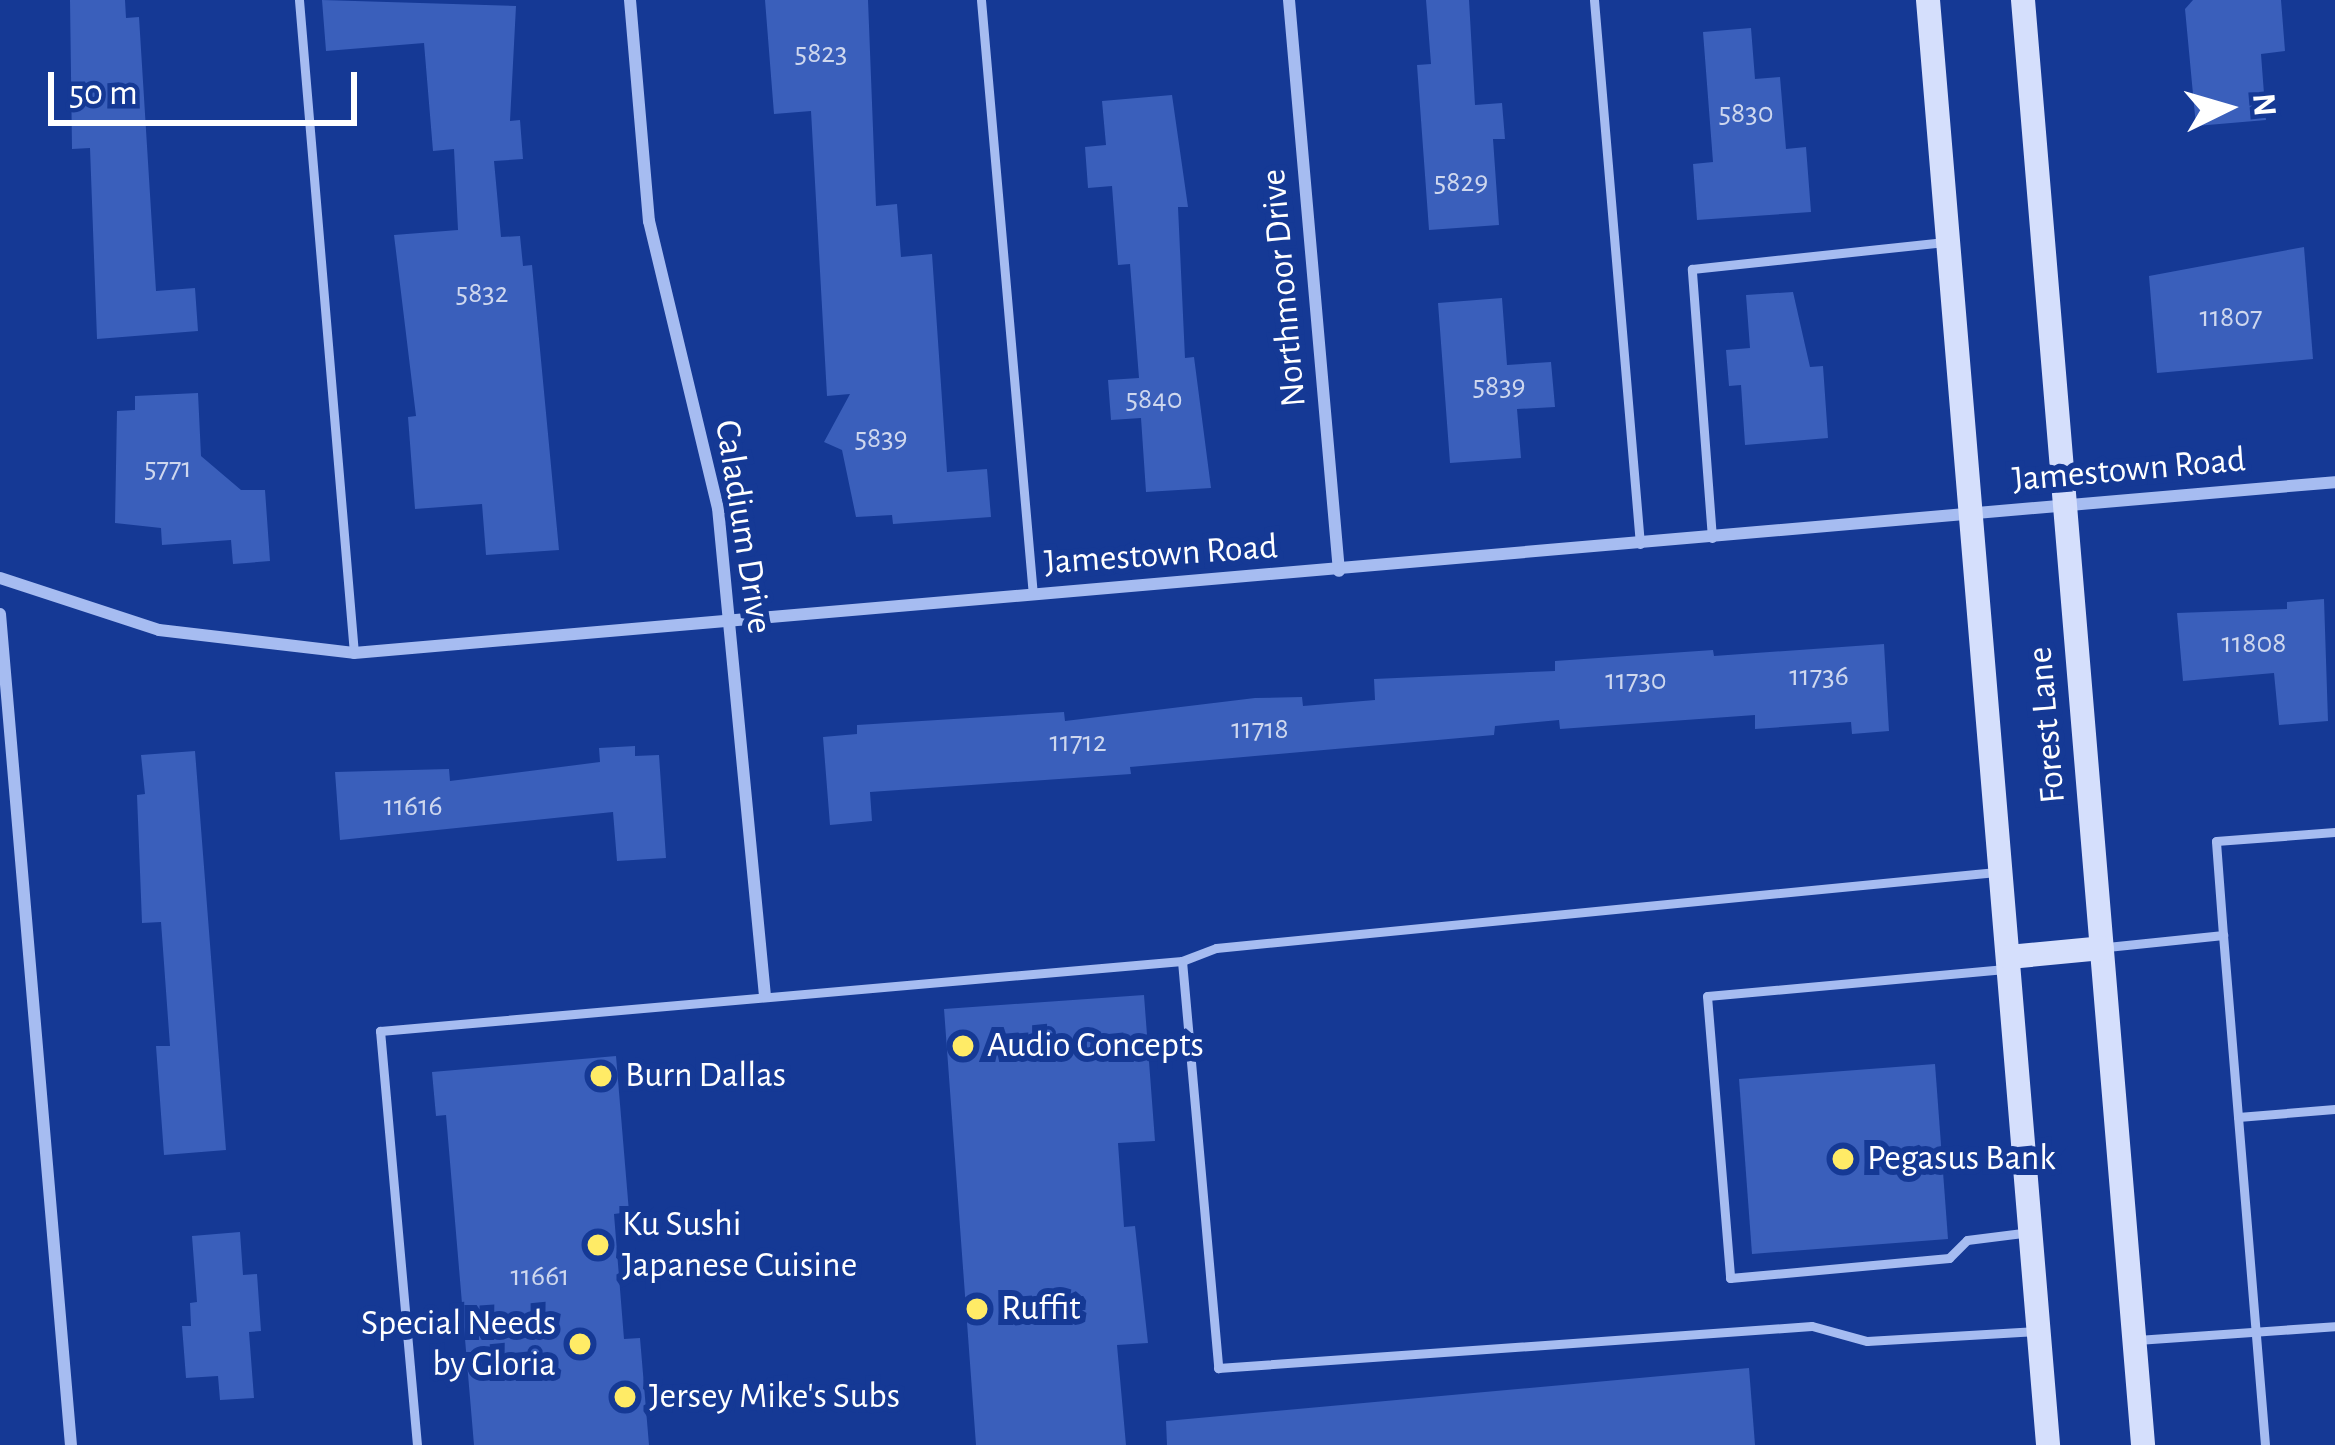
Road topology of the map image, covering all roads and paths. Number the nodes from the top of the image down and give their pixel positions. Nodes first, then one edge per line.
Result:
1 (298, 0) edge
2 (631, 0) edge
3 (982, 0) edge
4 (1289, 0) edge
5 (1594, 0) edge
6 (1928, 0) edge
7 (2024, 0) edge
8 (1950, 241) junction
9 (2335, 482) edge
10 (2065, 506) junction
11 (1974, 514) junction
12 (1712, 538) junction
13 (1640, 544) junction
14 (1339, 571) junction
15 (0, 578) edge
16 (1033, 595) junction
17 (0, 614) edge
18 (730, 623) junction
19 (354, 653) junction
20 (2335, 832) edge
21 (2002, 871) junction
22 (2223, 935) junction
23 (2102, 948) junction
24 (1182, 961) junction
25 (2010, 963) junction
26 (765, 996) junction
27 (2335, 1109) edge
28 (2238, 1118) junction
29 (2030, 1232) junction
30 (2335, 1326) edge
31 (2038, 1330) junction
32 (2255, 1332) junction
33 (2135, 1340) junction
34 (71, 1445) edge
35 (417, 1445) edge
36 (2048, 1445) edge
37 (2143, 1445) edge
38 (2265, 1445) edge

1 - 19 lane
2 - 18 street, Caladium Drive
3 - 16 lane
4 - 14 street, Northmoor Drive
5 - 13 lane
6 - 8 main road, Forest Lane
7 - 10 main road, Forest Lane
8 - 11 main road, Forest Lane
8 - 12 lane
9 - 10 street, Jamestown Road
10 - 11 street, Jamestown Road
10 - 23 main road, Forest Lane
11 - 12 street, Jamestown Road
11 - 21 main road, Forest Lane
12 - 13 street, Jamestown Road
13 - 14 street, Jamestown Road
14 - 16 street, Jamestown Road
15 - 19 street, Jamestown Road
16 - 18 street, Jamestown Road
17 - 34 street
18 - 19 street, Jamestown Road
18 - 26 street, Caladium Drive
20 - 22 lane
21 - 24 lane
21 - 25 main road, Forest Lane
22 - 23 lane
22 - 28 lane
23 - 25 main road
23 - 33 main road, Forest Lane
24 - 26 lane
24 - 31 lane
25 - 29 main road, Forest Lane
25 - 29 lane
26 - 35 lane
27 - 28 lane
28 - 32 lane
29 - 31 main road, Forest Lane
30 - 32 lane
31 - 36 main road, Forest Lane
32 - 33 lane
32 - 38 lane
33 - 37 main road, Forest Lane

